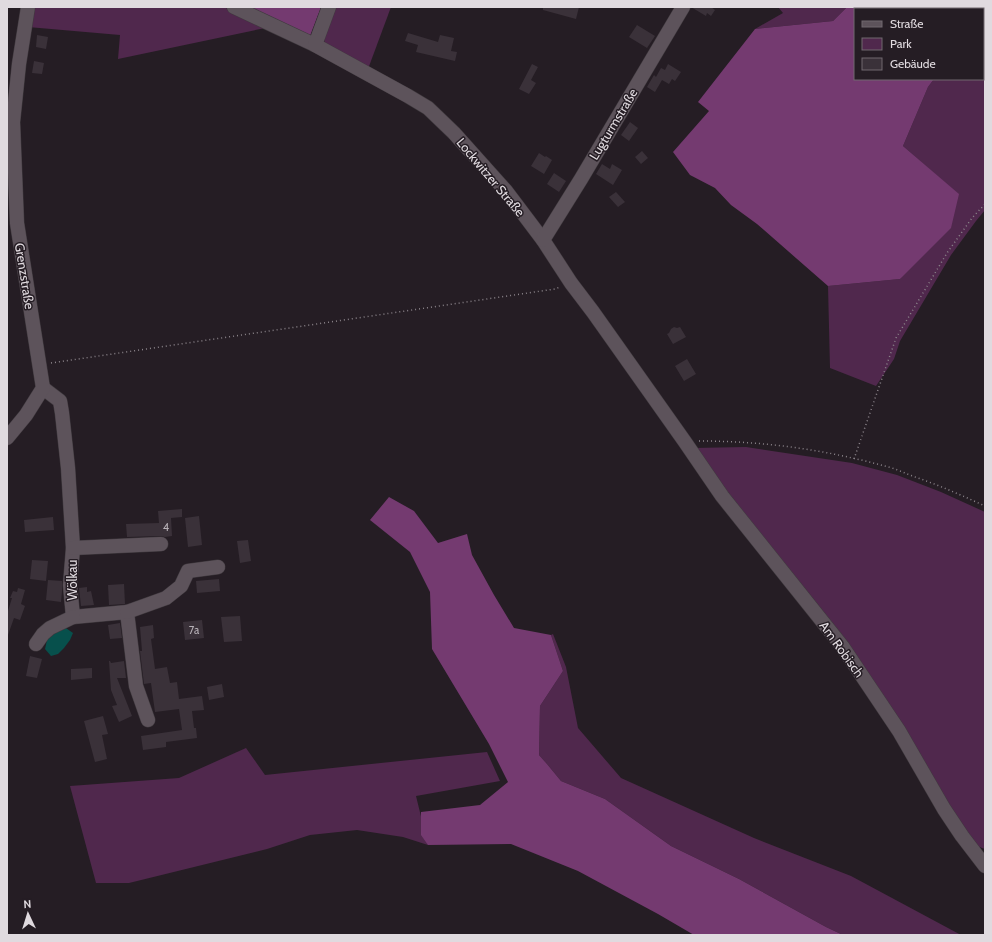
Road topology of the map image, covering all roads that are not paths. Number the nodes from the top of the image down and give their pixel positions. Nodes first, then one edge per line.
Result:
1 (28, 7) edge
2 (234, 7) edge
3 (329, 7) edge
4 (683, 7) edge
5 (315, 45) junction
6 (543, 240) junction
7 (43, 388) junction
8 (675, 429) joint
9 (7, 438) edge
10 (161, 544) dead end
11 (73, 548) junction
12 (218, 567) dead end
13 (127, 612) junction
14 (73, 617) junction
15 (36, 644) dead end
16 (148, 720) dead end
17 (985, 866) edge

1 - 7 street, Grenzstraße
2 - 5 street, Lockwitzer Straße
3 - 5 street
4 - 6 street, Lugturmstraße
5 - 6 street, Lockwitzer Straße
6 - 8 street, Lockwitzer Straße
7 - 9 street
7 - 11 street, Wölkau
8 - 17 street, Am Robisch
10 - 11 street
11 - 14 street, Wölkau
12 - 13 street, Wölkau
13 - 14 street, Wölkau
13 - 16 street
14 - 15 street

